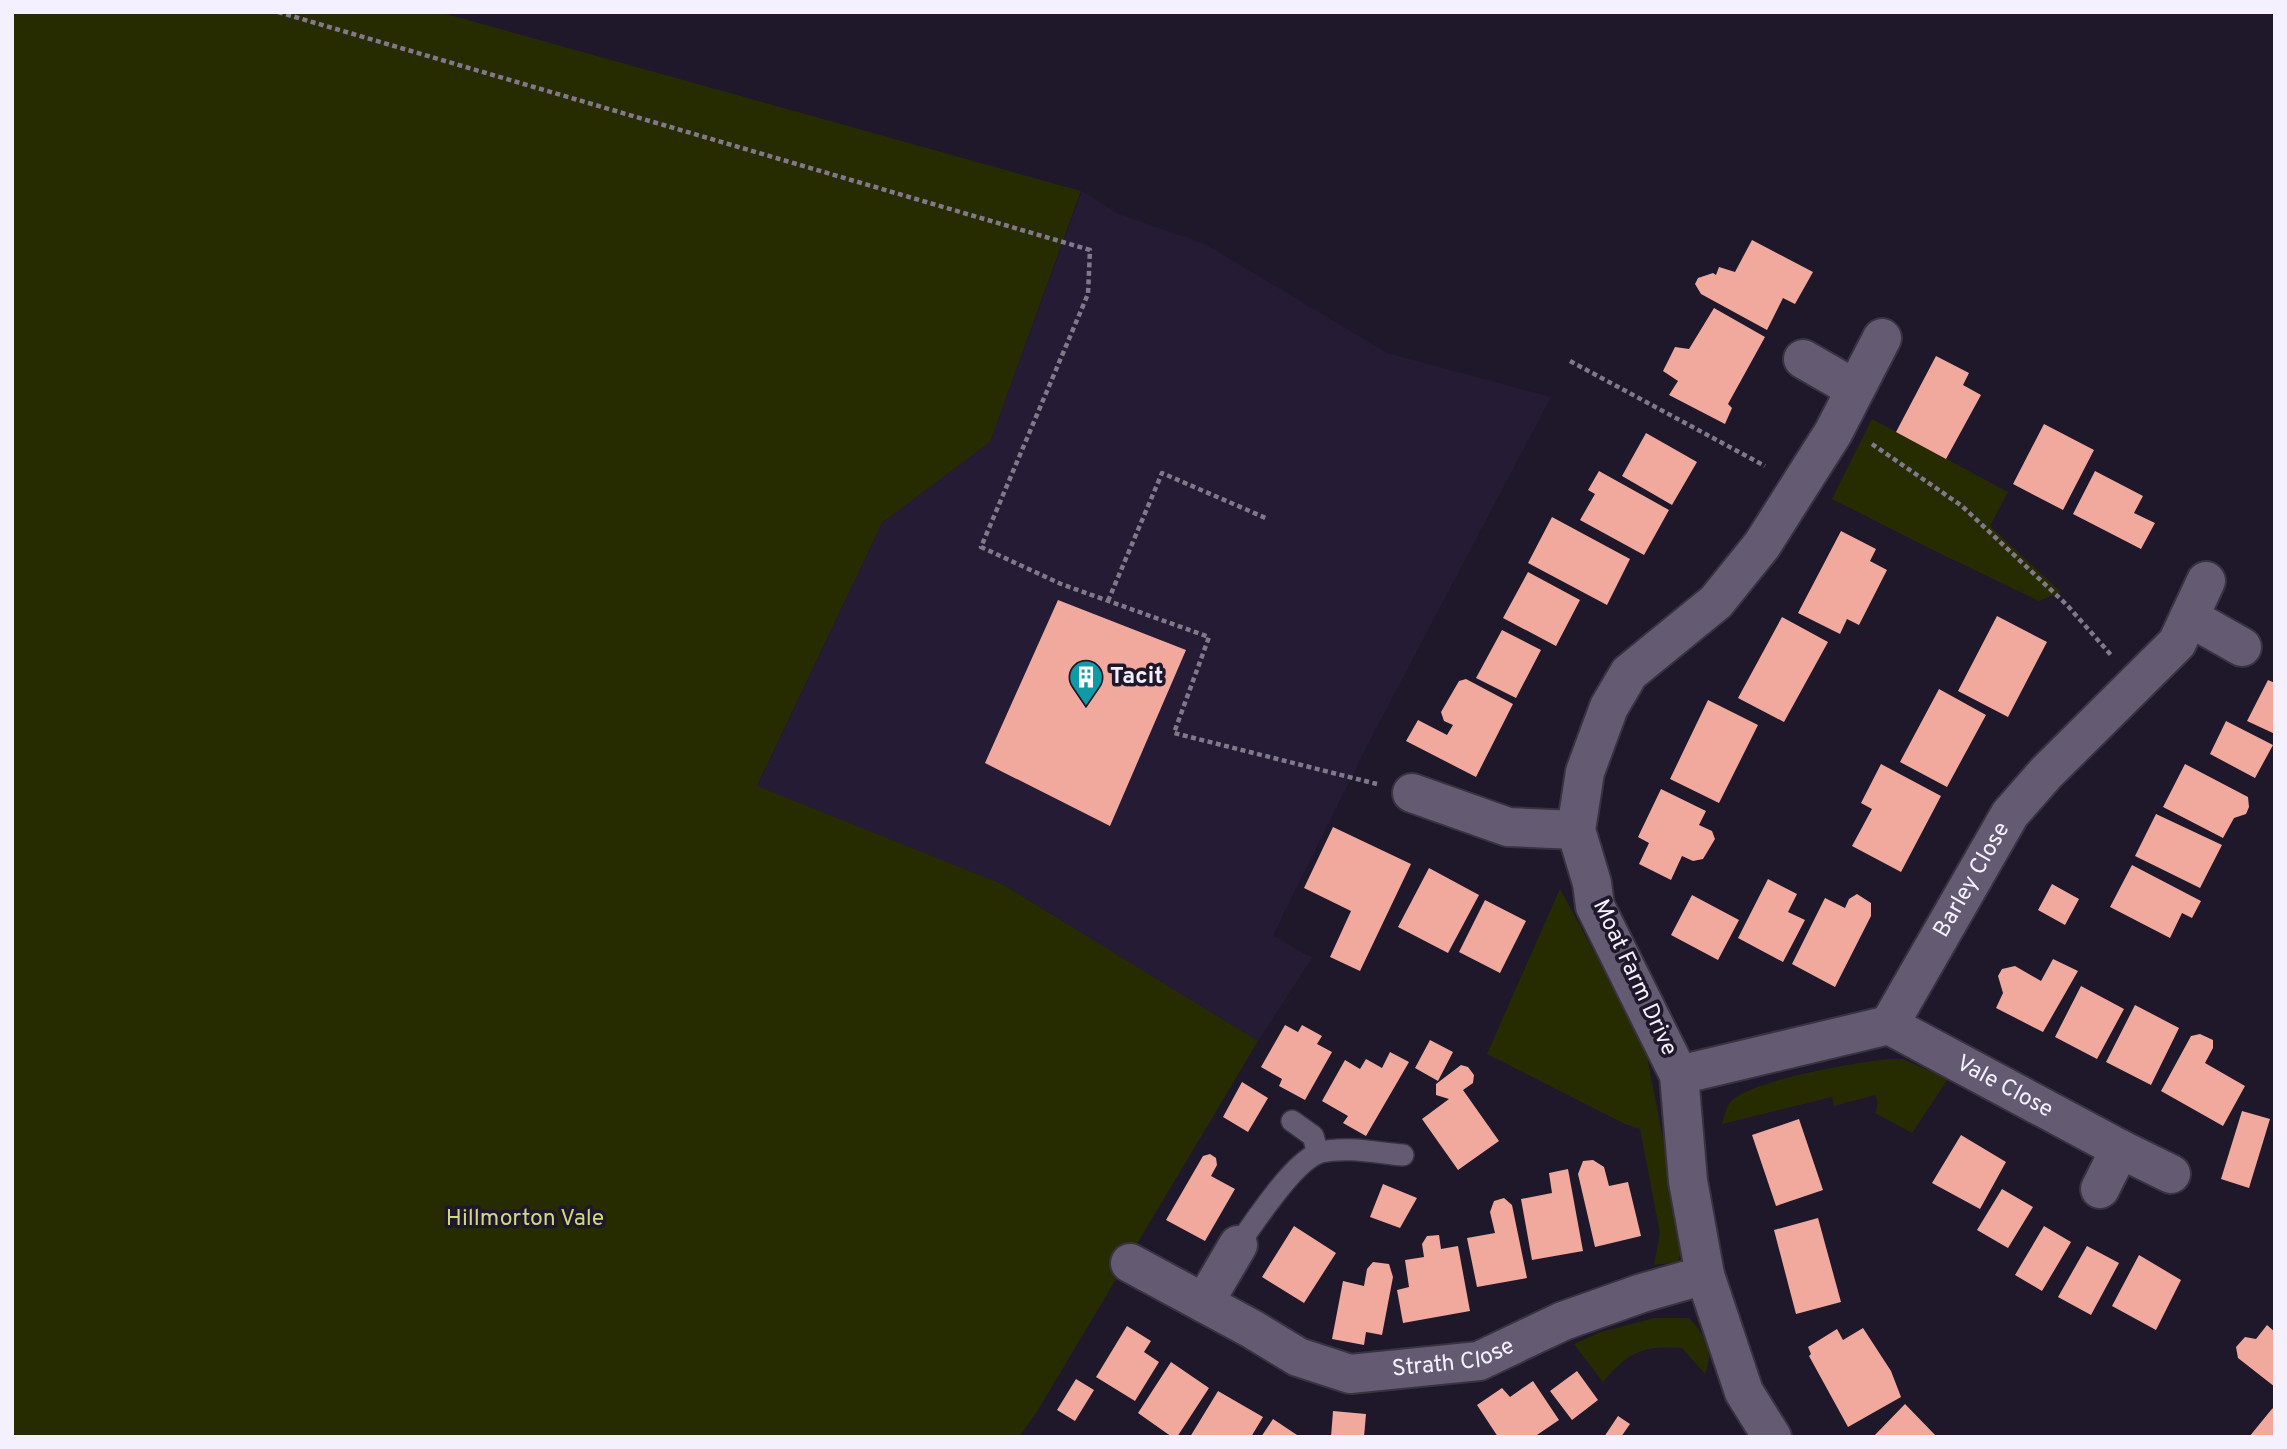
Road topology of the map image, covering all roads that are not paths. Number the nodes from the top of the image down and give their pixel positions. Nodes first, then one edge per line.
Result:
1 (1882, 338) dead end
2 (1803, 359) dead end
3 (1855, 389) junction
4 (2206, 581) dead end
5 (2189, 617) junction
6 (2242, 648) dead end
7 (1412, 793) road end
8 (1576, 831) junction
9 (1889, 1025) junction
10 (1679, 1075) junction
11 (1292, 1121) dead end
12 (2120, 1149) junction
13 (1318, 1153) junction
14 (1403, 1155) dead end
15 (2171, 1174) dead end
16 (2100, 1189) dead end
17 (1238, 1245) joint
18 (1130, 1262) dead end
19 (1705, 1275) junction
20 (1204, 1303) junction
21 (1772, 1437) edge

1 - 3 street, Moat Farm Drive
2 - 3 street
3 - 8 street, Moat Farm Drive
4 - 5 street, Barley Close
5 - 6 street
5 - 9 street, Barley Close
7 - 8 street
8 - 10 street, Moat Farm Drive
9 - 10 street
9 - 12 street, Vale Close
10 - 19 street, Moat Farm Drive
11 - 13 lane
12 - 15 street, Vale Close
12 - 16 street
13 - 14 lane
13 - 17 lane
17 - 20 street
18 - 20 street, Strath Close
19 - 20 street, Strath Close
19 - 21 street, Moat Farm Drive

